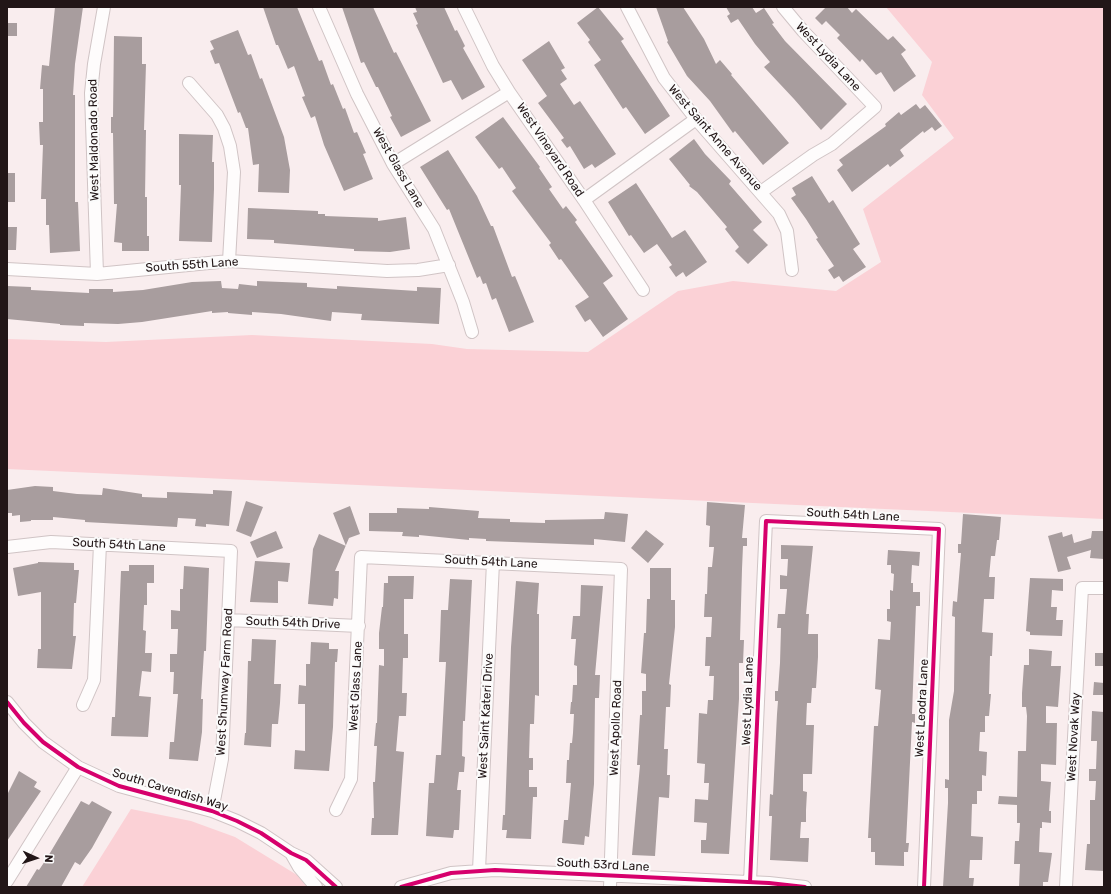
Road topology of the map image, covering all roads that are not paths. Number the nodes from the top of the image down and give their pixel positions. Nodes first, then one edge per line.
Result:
1 (104, 7) edge
2 (319, 7) edge
3 (464, 7) edge
4 (627, 7) edge
5 (783, 7) edge
6 (189, 83) dead end
7 (509, 92) junction
8 (696, 119) junction
9 (393, 164) junction
10 (761, 192) junction
11 (584, 200) junction
12 (229, 261) junction
13 (449, 265) junction
14 (7, 269) edge
15 (792, 270) dead end
16 (97, 274) junction
17 (643, 290) dead end
18 (472, 332) dead end
19 (766, 521) joint
20 (940, 529) joint
21 (100, 544) junction
22 (7, 547) edge
23 (231, 551) joint
24 (361, 557) joint
25 (493, 562) junction
26 (621, 569) joint
27 (1104, 588) edge
28 (228, 620) junction
29 (359, 626) junction
30 (7, 702) edge
31 (83, 705) dead end
32 (78, 767) junction
33 (336, 810) dead end
34 (212, 811) junction
35 (291, 853) junction
36 (479, 870) junction
37 (7, 881) edge
38 (610, 881) edge
39 (750, 882) junction
40 (316, 887) edge
41 (336, 887) edge
42 (402, 887) edge
43 (805, 887) edge
44 (924, 887) edge
45 (1066, 887) edge

1 - 16 street, West Maldonado Road
2 - 9 street, West Glass Lane
3 - 7 street, West Vineyard Road
4 - 8 street, West Saint Anne Avenue
5 - 10 street, West Lydia Lane
6 - 12 street
7 - 9 street
7 - 11 street, West Vineyard Road
8 - 10 street, West Saint Anne Avenue
8 - 11 street
9 - 13 street, West Glass Lane
10 - 15 street, West Saint Anne Avenue
11 - 17 street, West Vineyard Road
12 - 13 street, South 55th Lane
12 - 16 street, South 55th Lane
13 - 18 street, West Glass Lane
14 - 16 street, South 55th Lane
19 - 20 street, South 54th Lane
19 - 39 street, West Lydia Lane
20 - 44 street, West Leodra Lane
21 - 22 street, South 54th Lane
21 - 23 street, South 54th Lane
21 - 31 street
23 - 28 street, West Shumway Farm Road
24 - 25 street, South 54th Lane
24 - 29 street, West Glass Lane
25 - 26 street, South 54th Lane
25 - 36 street, West Saint Kateri Drive
26 - 38 street, West Apollo Road
27 - 45 street, West Novak Way
28 - 29 street, South 54th Drive
28 - 34 street, West Shumway Farm Road
29 - 33 street, West Glass Lane
30 - 32 street, South Cavendish Way
32 - 34 street, South Cavendish Way
32 - 37 street
34 - 35 street, South Cavendish Way
35 - 40 street, South Cavendish Way
35 - 41 street, South Cavendish Way
36 - 38 street, South 53rd Lane
36 - 42 street, South 53rd Lane
38 - 39 street, South 53rd Lane
39 - 43 street, South 53rd Lane

